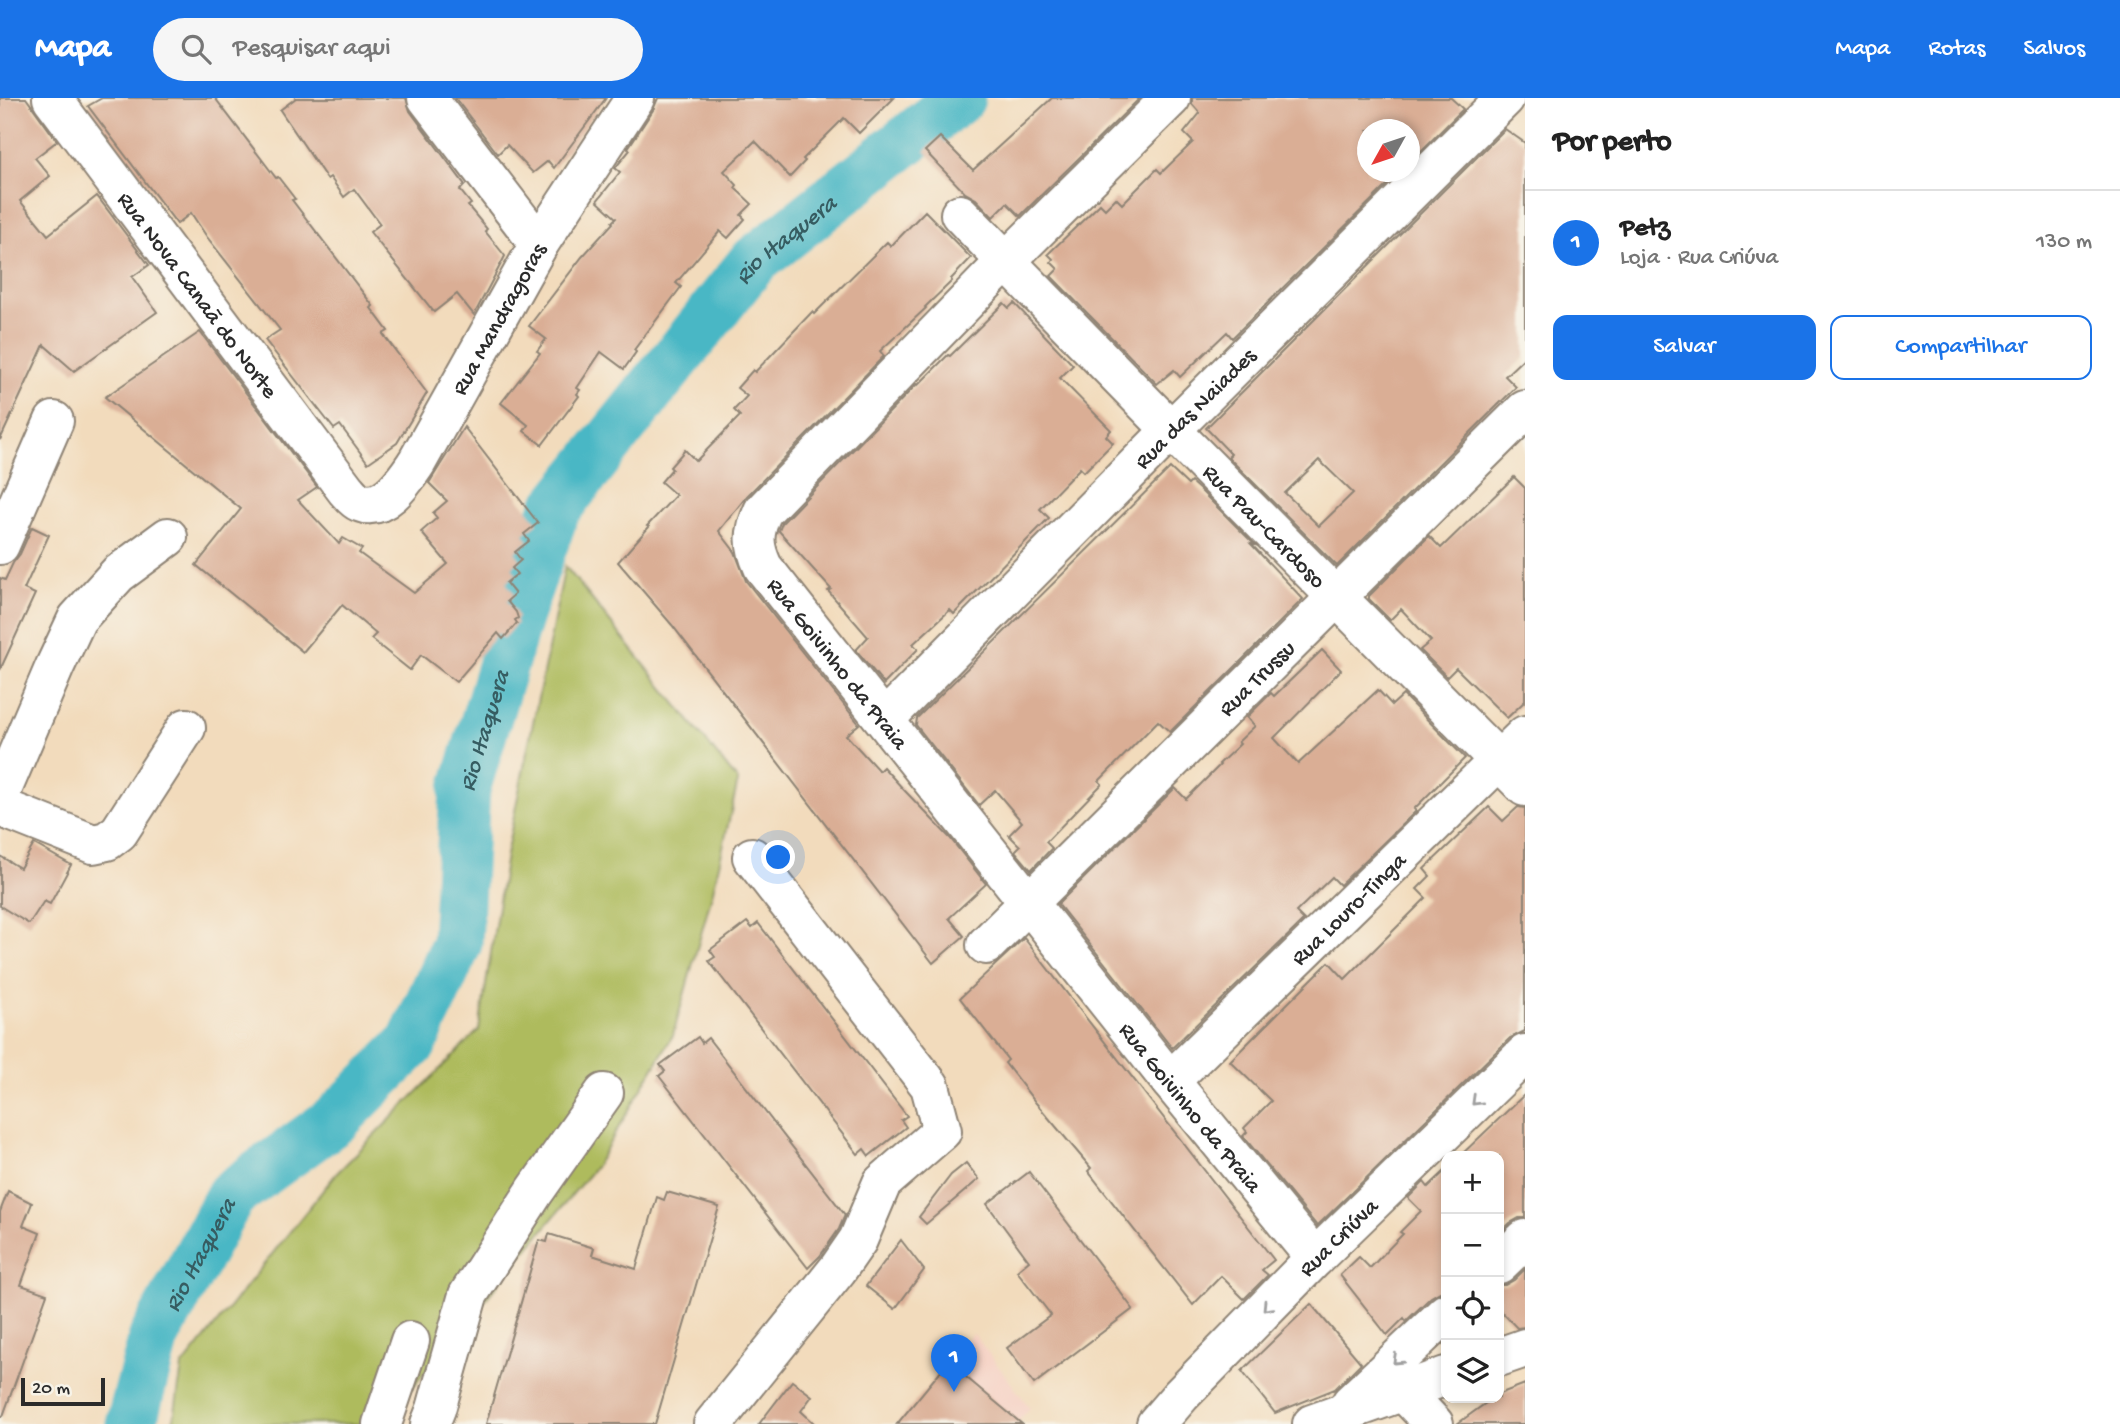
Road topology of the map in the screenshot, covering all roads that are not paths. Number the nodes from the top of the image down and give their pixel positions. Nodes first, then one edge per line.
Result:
1 (52, 98) edge
2 (427, 98) edge
3 (635, 98) edge
4 (1171, 98) edge
5 (1505, 98) edge
6 (960, 214) dead end
7 (539, 244) junction
8 (1006, 261) junction
9 (1525, 410) edge
10 (54, 421) dead end
11 (1171, 430) junction
12 (346, 490) joint
13 (167, 537) dead end
14 (0, 545) edge
15 (1338, 597) junction
16 (885, 719) junction
17 (186, 727) dead end
18 (1512, 748) edge
19 (1525, 787) edge
20 (0, 795) edge
21 (0, 807) edge
22 (752, 857) dead end
23 (1029, 902) junction
24 (986, 945) dead end
25 (1525, 1054) edge
26 (1170, 1081) junction
27 (604, 1093) dead end
28 (1525, 1239) edge
29 (1315, 1258) junction
30 (1504, 1259) edge
31 (1441, 1318) edge
32 (410, 1341) dead end
33 (1525, 1348) edge
34 (1504, 1355) edge
35 (1441, 1378) edge
36 (1403, 1391) junction
37 (1327, 1418) edge
38 (382, 1424) edge
39 (430, 1424) edge
40 (713, 1424) edge
41 (1156, 1424) edge
42 (1434, 1424) edge

1 - 12 street, Rua Nova Canaã do Norte
2 - 7 street
3 - 7 street, Rua Mandragoras
4 - 8 street, Rua Goivinho da Praia
5 - 11 street, Rua das Naiades
6 - 8 street, Rua Pau-Cardoso
7 - 12 street, Rua Mandragoras
8 - 11 street, Rua Pau-Cardoso
8 - 16 street, Rua Goivinho da Praia
9 - 15 street, Rua Trussu
10 - 14 street
11 - 15 street, Rua Pau-Cardoso
11 - 16 street, Rua das Naiades
13 - 20 street
15 - 18 street, Rua Pau-Cardoso
15 - 23 street, Rua Trussu
16 - 23 street, Rua Goivinho da Praia
17 - 21 street
18 - 19 street, Rua Pau-Cardoso
18 - 26 street, Rua Louro-Tinga
22 - 40 street
23 - 24 street, Rua Trussu
23 - 26 street, Rua Goivinho da Praia
25 -> 29 street, Rua Criúva
26 - 29 street, Rua Goivinho da Praia
27 - 39 street
28 - 30 street
29 -> 41 street, Rua Criúva
31 -> 37 street
32 - 38 street
33 - 34 street
35 - 36 street
36 - 37 street
36 - 42 street

